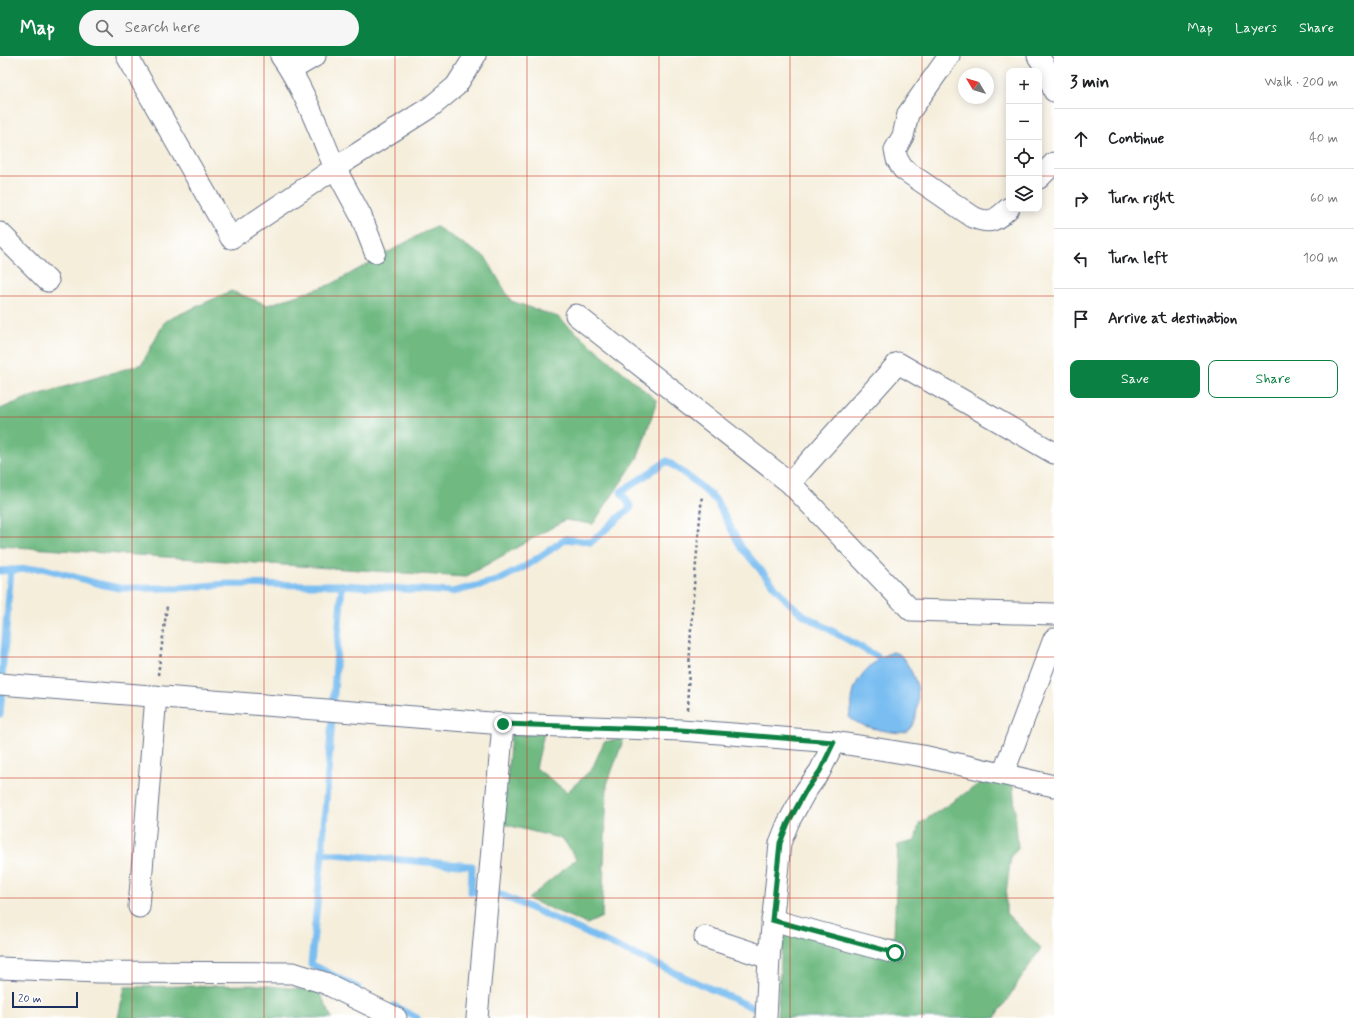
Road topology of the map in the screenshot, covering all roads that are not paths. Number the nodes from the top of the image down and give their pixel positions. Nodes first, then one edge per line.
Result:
1 (127, 56) edge
2 (316, 56) edge
3 (476, 56) edge
4 (949, 56) edge
5 (1038, 56) edge
6 (286, 63) edge
7 (1054, 91) edge
8 (1054, 163) edge
9 (334, 168) junction
10 (1041, 176) edge
11 (1006, 211) edge
12 (0, 233) edge
13 (375, 252) dead end
14 (48, 281) dead end
15 (576, 315) dead end
16 (1054, 453) edge
17 (790, 483) junction
18 (1054, 614) edge
19 (1054, 639) edge
20 (0, 684) edge
21 (156, 696) junction
22 (503, 724) junction
23 (834, 742) junction
24 (1003, 774) junction
25 (1054, 786) edge
26 (139, 907) dead end
27 (772, 920) junction
28 (705, 937) dead end
29 (895, 953) dead end
30 (769, 958) junction
31 (0, 968) edge
32 (396, 1018) edge
33 (477, 1018) edge
34 (766, 1018) edge

1 - 9 street
2 - 6 street
3 - 9 street
4 - 11 street
5 - 7 street
6 - 9 street
8 - 10 street
9 - 13 street
12 - 14 street
15 - 17 street
16 - 17 street
17 - 18 street
19 - 24 street
20 - 21 street
21 - 22 street
21 - 26 street
22 - 23 street
22 - 33 street
23 - 24 street
23 - 27 street
24 - 25 street
27 - 29 street
27 - 30 street
28 - 30 street
30 - 34 street
31 - 32 street

